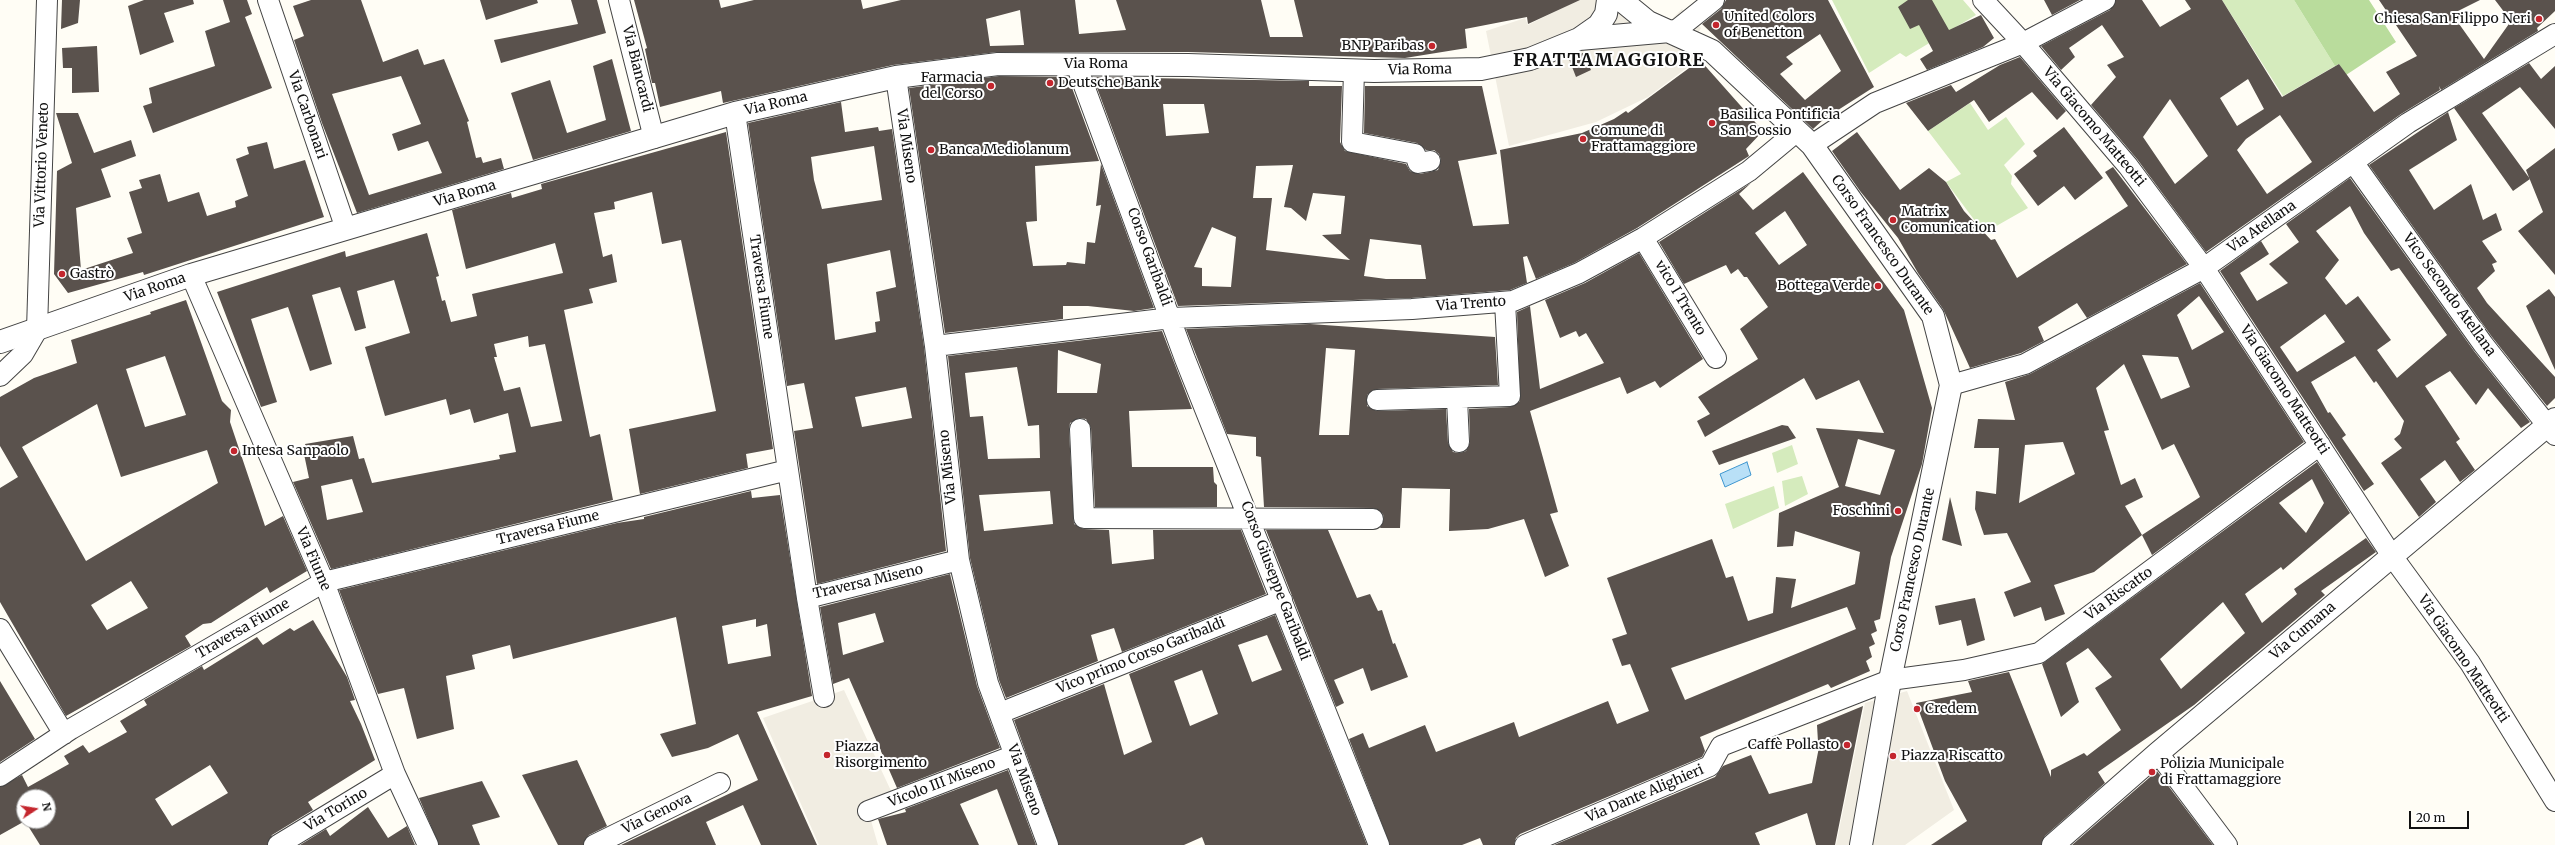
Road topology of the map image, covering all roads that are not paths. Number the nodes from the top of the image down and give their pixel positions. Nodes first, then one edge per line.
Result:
1 (47, 0) edge
2 (268, 0) edge
3 (619, 0) edge
4 (1608, 0) edge
5 (1621, 0) edge
6 (1714, 0) edge
7 (1983, 0) edge
8 (2105, 0) edge
9 (1673, 32) junction
10 (2555, 34) edge
11 (1579, 39) junction
12 (2023, 42) junction
13 (1076, 64) junction
14 (1354, 70) junction
15 (896, 77) junction
16 (735, 113) junction
17 (654, 138) junction
18 (1804, 139) junction
19 (1430, 161) dead end
20 (2353, 162) junction
21 (346, 229) junction
22 (1643, 238) junction
23 (2204, 268) junction
24 (191, 275) junction
25 (1505, 302) junction
26 (1171, 318) junction
27 (37, 330) junction
28 (0, 342) edge
29 (935, 346) junction
30 (1716, 358) dead end
31 (0, 376) edge
32 (1951, 384) junction
33 (1457, 399) junction
34 (1377, 400) dead end
35 (2553, 426) edge
36 (1080, 429) dead end
37 (1459, 442) dead end
38 (2320, 445) junction
39 (788, 470) junction
40 (1250, 516) junction
41 (1373, 519) dead end
42 (2392, 556) junction
43 (959, 560) junction
44 (324, 582) junction
45 (807, 598) junction
46 (1282, 600) junction
47 (0, 629) edge
48 (1890, 680) junction
49 (824, 697) dead end
50 (1000, 713) junction
51 (64, 734) junction
52 (2158, 753) junction
53 (1015, 755) junction
54 (395, 774) junction
55 (0, 776) edge
56 (720, 783) dead end
57 (2555, 801) edge
58 (868, 811) dead end
59 (1562, 838) edge
60 (278, 845) edge
61 (428, 845) edge
62 (594, 845) edge
63 (1048, 845) edge
64 (1379, 845) edge
65 (1525, 845) edge
66 (1861, 845) edge
67 (2053, 845) edge
68 (2227, 845) edge

1 - 27 street, Via Vittorio Veneto
2 - 21 street, Via Carbonari
3 - 17 street, Via Biancardi
4 - 11 street, Via Roma
5 - 9 street, Corso Francesco Durante
6 - 9 street
7 - 12 street, Via Giacomo Matteotti
8 - 12 street, Via Trento
9 - 11 street, Via Roma
9 - 18 street, Corso Francesco Durante
10 - 20 street, Via Atellana
11 - 14 street, Via Roma
12 - 18 street, Via Trento
12 - 23 street, Via Giacomo Matteotti
13 - 14 street, Via Roma
13 - 15 street, Via Roma
13 - 26 street, Corso Garibaldi
14 - 19 street
15 - 16 street, Via Roma
15 - 29 street, Via Miseno
16 - 17 street, Via Roma
16 - 39 street, Traversa Fiume
17 - 21 street, Via Roma
18 - 22 street, Via Trento
18 - 32 street, Corso Francesco Durante
20 - 23 street, Via Atellana
20 - 35 street, Vico Secondo Atellana
21 - 24 street, Via Roma
22 - 25 street, Via Trento
22 - 30 street, vico I Trento
23 - 32 street, Via Atellana
23 - 38 street, Via Giacomo Matteotti
24 - 27 street, Via Roma
24 - 44 street, Via Fiume
25 - 26 street, Via Trento
25 - 33 street
26 - 29 street, Corso Garibaldi
26 - 40 street, Corso Giuseppe Garibaldi
27 - 28 street, Via Roma
27 - 31 street
29 - 43 street, Via Miseno
32 - 48 street, Corso Francesco Durante
33 - 34 street
33 - 37 street
35 - 42 street, Via Cumana
36 - 40 street
38 - 42 street, Via Giacomo Matteotti
38 - 48 street, Via Riscatto
39 - 44 street, Traversa Fiume
39 - 45 street, Traversa Miseno
40 - 41 street
40 - 46 street, Corso Giuseppe Garibaldi
42 - 52 street, Via Cumana
42 - 57 street, Via Giacomo Matteotti
43 - 45 street, Traversa Miseno
43 - 50 street, Via Miseno
44 - 51 street, Traversa Fiume
44 - 54 street, Via Fiume
45 - 49 street
46 - 50 street, Vico primo Corso Garibaldi
46 - 64 street, Corso Giuseppe Garibaldi
47 - 51 street
48 - 59 street, Via Dante Alighieri
48 - 66 street
50 - 53 street, Via Miseno
51 - 55 street, Traversa Fiume
52 - 67 street, Via Cumana
52 - 68 street
53 - 58 street, Vicolo III Miseno
53 - 63 street, Via Miseno
54 - 60 street, Via Torino
54 - 61 street, Via Fiume
56 - 62 street, Via Genova
59 - 65 street, Via Dante Alighieri

